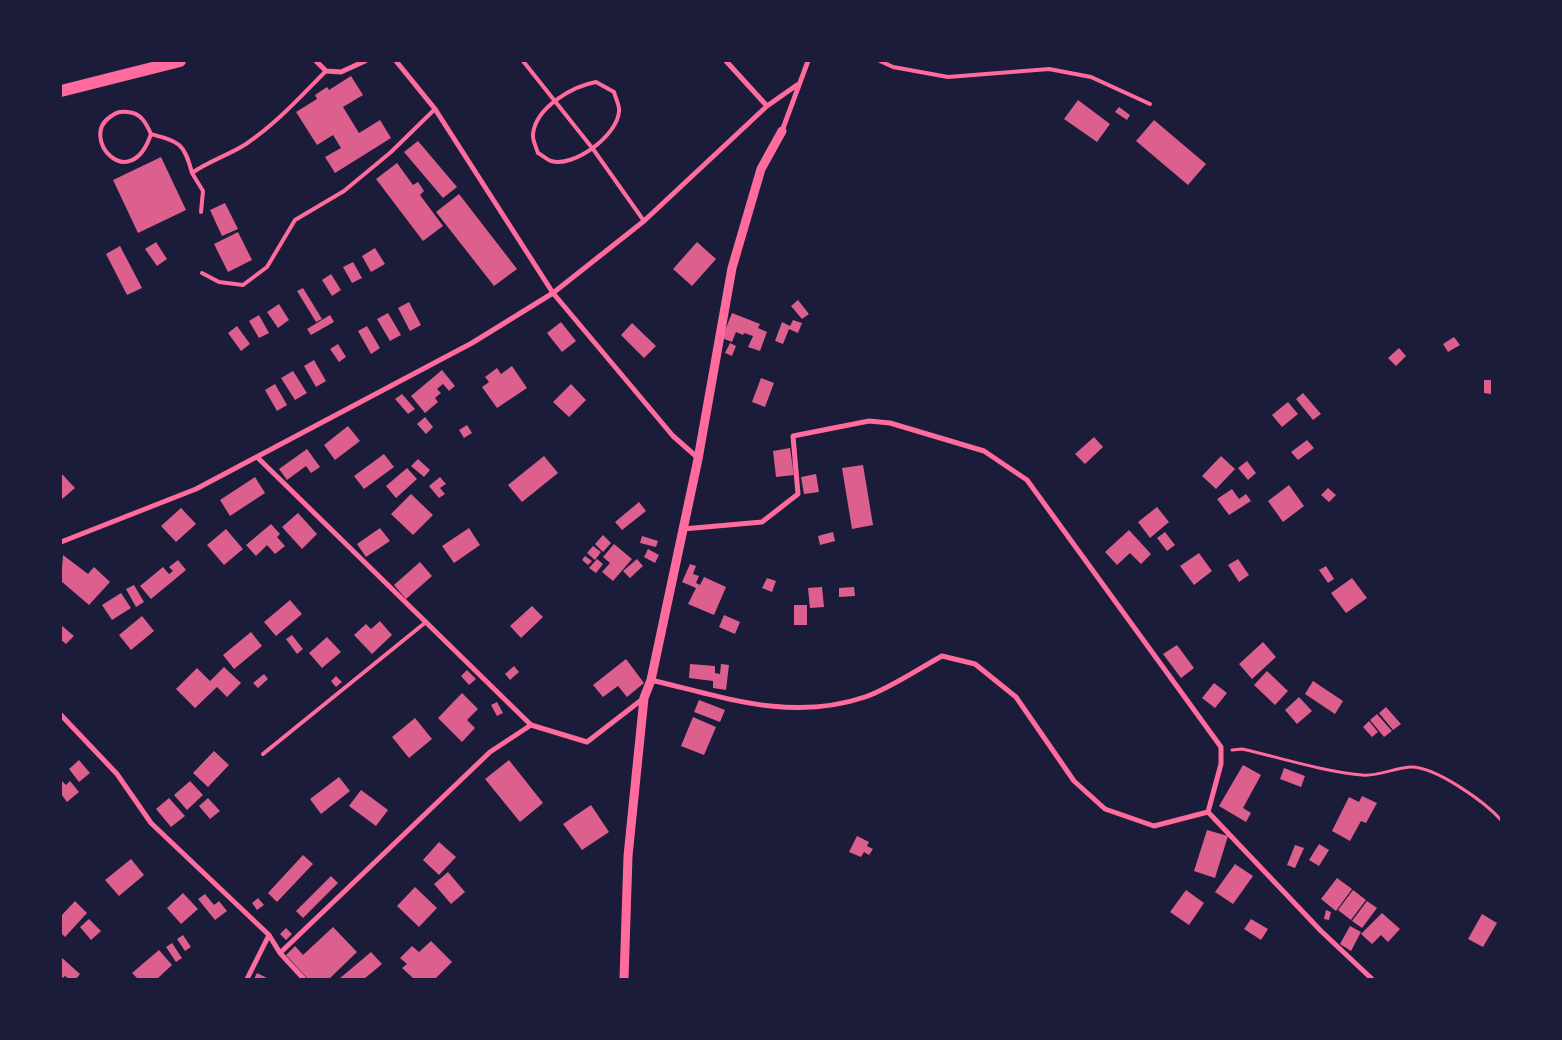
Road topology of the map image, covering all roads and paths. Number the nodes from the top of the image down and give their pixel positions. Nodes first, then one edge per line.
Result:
1 (180, 61) edge
2 (316, 61) edge
3 (365, 61) edge
4 (396, 61) edge
5 (523, 61) edge
6 (726, 61) edge
7 (808, 61) edge
8 (880, 61) edge
9 (326, 71) junction
10 (797, 85) junction
11 (61, 91) edge
12 (556, 100) junction
13 (1150, 104) dead end
14 (767, 106) junction
15 (435, 109) junction
16 (782, 132) joint
17 (151, 134) junction
18 (593, 149) junction
19 (192, 173) junction
20 (201, 212) dead end
21 (644, 221) junction
22 (202, 273) dead end
23 (553, 293) junction
24 (257, 457) junction
25 (698, 458) junction
26 (683, 529) junction
27 (61, 542) edge
28 (426, 622) junction
29 (651, 680) junction
30 (644, 698) junction
31 (61, 715) edge
32 (531, 725) junction
33 (263, 754) dead end
34 (1221, 764) junction
35 (1208, 812) junction
36 (1501, 820) edge
37 (269, 935) junction
38 (280, 953) junction
39 (247, 979) edge
40 (304, 979) edge
41 (624, 979) edge
42 (1372, 979) edge

1 - 11 main road
2 - 9 street
3 - 9 street
4 - 15 street
5 - 12 lane
6 - 14 street
7 - 10 street
8 - 13 lane
9 - 19 lane
10 - 14 street
10 - 16 street
12 - 18 lane
12 - 18 lane
12 - 18 lane
14 - 21 street
15 - 22 lane
15 - 23 street
16 - 25 street
17 - 17 lane
17 - 19 lane
18 - 21 lane
19 - 20 lane
21 - 23 street
23 - 24 street
23 - 25 street
24 - 27 street
24 - 28 street
25 - 26 street
26 - 29 street
26 - 34 street
28 - 32 street
28 - 33 lane
29 - 30 street
29 - 35 street
30 - 32 street
30 - 41 street
31 - 37 street
32 - 38 street
34 - 35 street
34 - 36 path
35 - 42 street
37 - 38 street
37 - 39 street
38 - 40 street

